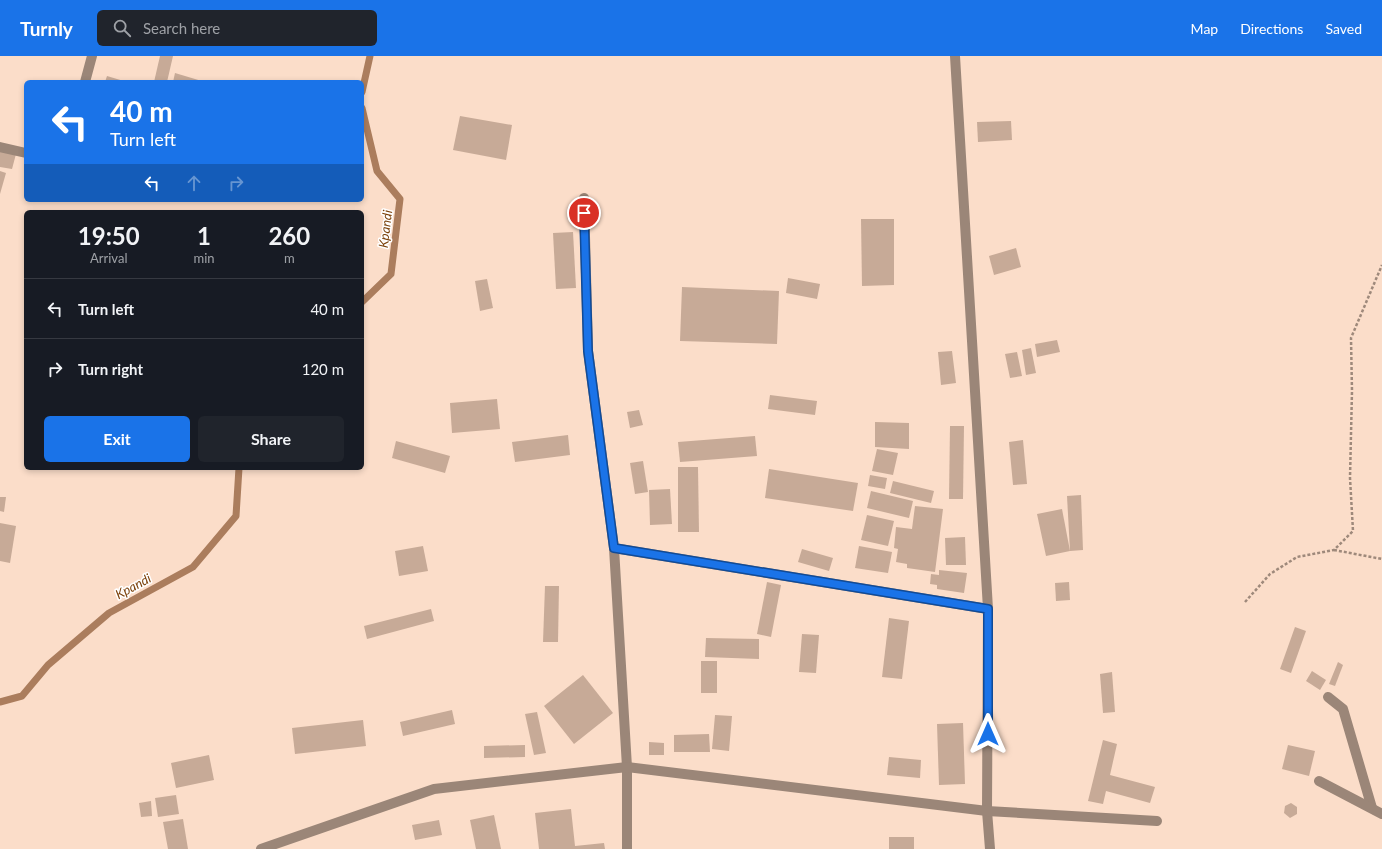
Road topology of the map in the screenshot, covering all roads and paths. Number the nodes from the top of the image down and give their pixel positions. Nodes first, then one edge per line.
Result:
1 (92, 56) edge
2 (955, 56) edge
3 (86, 80) edge
4 (0, 148) edge
5 (24, 153) edge
6 (584, 198) dead end
7 (1382, 265) edge
8 (614, 548) junction
9 (1334, 550) junction
10 (1382, 559) edge
11 (1245, 602) dead end
12 (988, 609) junction
13 (1328, 697) dead end
14 (627, 767) junction
15 (1319, 781) dead end
16 (1372, 808) junction
17 (987, 811) junction
18 (1382, 814) edge
19 (1157, 821) dead end
20 (261, 849) edge
21 (627, 849) edge
22 (990, 849) edge

1 - 3 street
2 - 12 street
4 - 5 street
6 - 8 street
7 - 9 path
8 - 12 street
8 - 14 street
9 - 10 path
9 - 11 path
12 - 17 street
13 - 16 street
14 - 17 street
14 - 20 street
14 - 21 street
15 - 16 street
16 - 18 street
17 - 19 street
17 - 22 street

